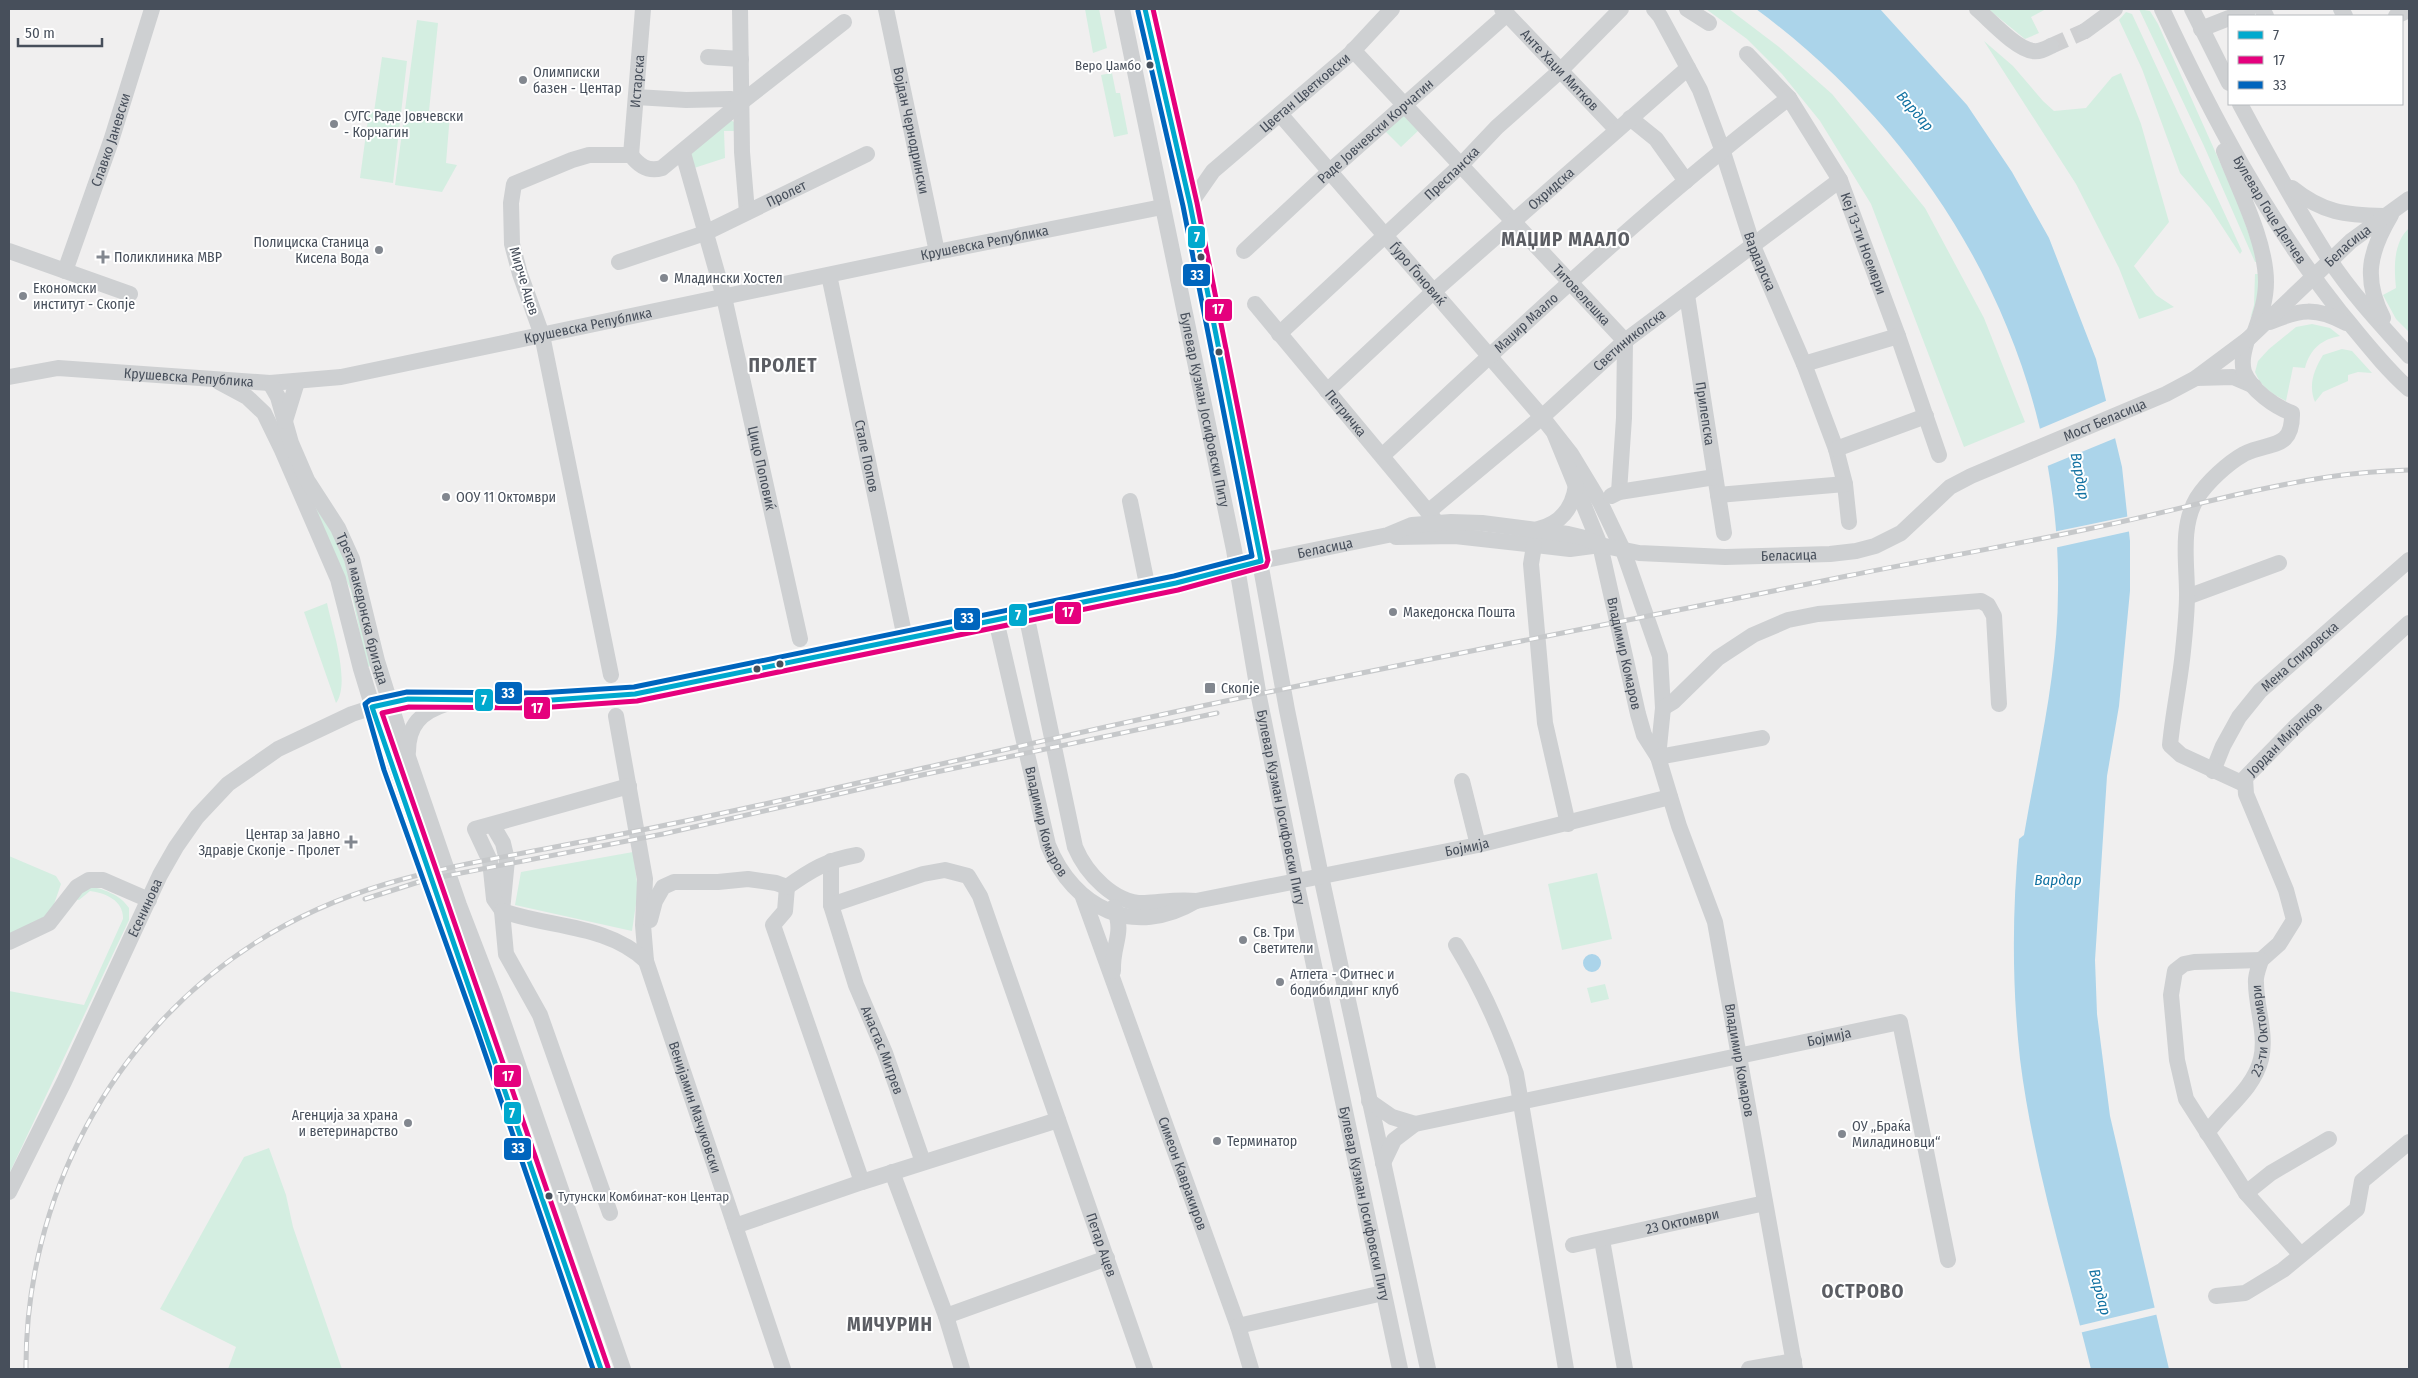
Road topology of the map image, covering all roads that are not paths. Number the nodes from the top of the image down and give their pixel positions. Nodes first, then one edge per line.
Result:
1 (152, 9) edge
2 (643, 9) edge
3 (740, 9) edge
4 (886, 9) edge
5 (1122, 9) edge
6 (1145, 9) edge
7 (1392, 9) edge
8 (1621, 9) edge
9 (1654, 9) edge
10 (1688, 9) edge
11 (1977, 9) edge
12 (2115, 9) edge
13 (2162, 9) edge
14 (2192, 9) edge
15 (2249, 9) edge
16 (1505, 11) edge
17 (2235, 15) edge
18 (2228, 18) edge
19 (844, 22) dead end
20 (1709, 24) dead end
21 (2085, 30) tunnel mouth
22 (2201, 30) junction
23 (2051, 46) tunnel mouth
24 (1353, 50) junction
25 (1747, 54) dead end
26 (708, 57) dead end
27 (741, 59) junction
28 (1688, 68) junction
29 (1561, 70) junction
30 (2228, 81) edge
31 (636, 97) junction
32 (1789, 98) junction
33 (743, 101) junction
34 (2241, 105) edge
35 (1405, 106) junction
36 (2211, 111) junction
37 (1280, 114) junction
38 (1630, 118) junction
39 (1617, 130) junction
40 (1722, 149) junction
41 (683, 153) junction
42 (867, 154) dead end
43 (631, 155) junction
44 (2269, 158) junction
45 (1179, 159) junction
46 (1461, 165) junction
47 (1213, 171) junction
48 (1330, 171) junction
49 (1840, 180) junction
50 (1686, 181) junction
51 (2409, 198) edge
52 (1190, 204) junction
53 (1162, 207) junction
54 (747, 212) junction
55 (2390, 212) junction
56 (1513, 221) junction
57 (706, 233) junction
58 (1384, 234) junction
59 (1753, 246) junction
60 (9, 251) edge
61 (1244, 251) dead end
62 (937, 252) junction
63 (2329, 260) junction
64 (619, 262) dead end
65 (65, 271) junction
66 (830, 275) junction
67 (2312, 276) junction
68 (1571, 282) junction
69 (1433, 292) junction
70 (130, 294) dead end
71 (1687, 295) junction
72 (724, 297) junction
73 (1255, 304) dead end
74 (2352, 327) junction
75 (2255, 332) junction
76 (1279, 334) junction
77 (542, 335) junction
78 (1898, 336) junction
79 (2393, 338) junction
80 (1625, 341) junction
81 (2409, 356) edge
82 (1490, 357) junction
83 (1804, 364) junction
84 (9, 377) edge
85 (207, 378) junction
86 (2196, 378) junction
87 (297, 382) junction
88 (270, 383) junction
89 (2254, 386) junction
90 (2409, 389) edge
91 (1327, 391) junction
92 (1926, 416) junction
93 (1542, 417) junction
94 (278, 424) junction
95 (1555, 435) junction
96 (1836, 449) junction
97 (1382, 455) junction
98 (1939, 455) dead end
99 (1715, 477) junction
100 (1846, 484) junction
101 (1955, 484) joint
102 (1576, 485) junction
103 (1619, 492) junction
104 (1718, 495) junction
105 (1130, 501) dead end
106 (1600, 502) junction
107 (1432, 517) junction
108 (1849, 522) dead end
109 (1724, 533) dead end
110 (1388, 535) junction
111 (1534, 538) junction
112 (1600, 545) junction
113 (1623, 550) junction
114 (2409, 560) edge
115 (1261, 561) junction
116 (2279, 562) dead end
117 (1237, 568) junction
118 (1148, 589) junction
119 (2187, 597) junction
120 (1027, 619) junction
121 (2409, 623) edge
122 (997, 625) junction
123 (905, 638) junction
124 (800, 639) dead end
125 (612, 675) dead end
126 (390, 702) junction
127 (458, 702) junction
128 (1999, 704) dead end
129 (372, 707) junction
130 (1663, 708) junction
131 (616, 716) dead end
132 (1762, 738) dead end
133 (408, 757) junction
134 (1658, 757) junction
135 (2212, 771) junction
136 (1462, 781) dead end
137 (2244, 784) junction
138 (629, 786) junction
139 (1670, 798) junction
140 (1568, 824) junction
141 (493, 826) junction
142 (1478, 845) junction
143 (857, 855) dead end
144 (831, 861) junction
145 (1321, 876) junction
146 (1296, 881) junction
147 (1103, 886) junction
148 (787, 887) junction
149 (1084, 897) junction
150 (149, 900) junction
151 (831, 905) junction
152 (502, 911) junction
153 (1142, 911) junction
154 (1116, 914) junction
155 (643, 936) junction
156 (1117, 939) junction
157 (1099, 940) junction
158 (9, 942) edge
159 (1456, 945) dead end
160 (2261, 960) junction
161 (510, 961) junction
162 (646, 961) junction
163 (482, 966) junction
164 (1114, 978) junction
165 (488, 982) junction
166 (1740, 1057) junction
167 (1369, 1101) junction
168 (1520, 1101) junction
169 (1058, 1120) junction
170 (1415, 1124) junction
171 (2208, 1133) junction
172 (2329, 1140) dead end
173 (2409, 1142) edge
174 (923, 1162) junction
175 (1383, 1163) junction
176 (892, 1172) junction
177 (862, 1182) junction
178 (9, 1192) edge
179 (2246, 1193) junction
180 (1765, 1203) junction
181 (610, 1213) dead end
182 (735, 1226) junction
183 (1602, 1240) junction
184 (1573, 1245) dead end
185 (2300, 1254) junction
186 (1107, 1258) junction
187 (1948, 1260) dead end
188 (1383, 1293) junction
189 (2216, 1296) dead end
190 (946, 1316) junction
191 (1238, 1326) junction
192 (1795, 1365) edge
193 (601, 1369) edge
194 (623, 1369) edge
195 (783, 1369) edge
196 (962, 1369) edge
197 (1145, 1369) edge
198 (1251, 1369) edge
199 (1400, 1369) edge
200 (1428, 1369) edge
201 (1566, 1369) edge
202 (1625, 1369) edge
203 (1749, 1369) edge

1 - 65 street, Славко Јаневски
2 - 31 street, Истарска
3 - 27 street
4 - 62 street, Војдан Чернодрински
5 - 53 street, Булевар Кузман Јосифовски Питу
6 - 45 street, Булевар Кузман Јосифовски Питу
7 - 24 street, Цветан Цветковски
8 - 29 street, Преспанска
9 - 28 street, Вардарска
10 - 20 street
11 - 23 street
12 - 21 street
13 - 36 street, Булевар Гоце Делчев
14 - 22 street
15 - 17 street
16 - 29 street, Анте Хаџи Митков
16 - 35 street, Раде Јовчевски Корчагин
18 - 22 street
19 - 33 street
22 - 30 street
24 - 35 street, Титовелешка
24 - 37 street, Цветан Цветковски
25 - 32 street, Кеј 13-ти Ноември
26 - 27 street
27 - 33 street
28 - 38 street, Охридска
28 - 40 street, Вардарска
29 - 39 street, Анте Хаџи Митков
29 - 46 street, Преспанска
31 - 33 street
31 - 43 street, Истарска
32 - 40 street, Маџир Маало
32 - 49 street, Кеј 13-ти Ноември
33 - 41 street
33 - 54 street
34 - 44 street, Булевар Гоце Делчев
35 - 46 street, Титовелешка
35 - 48 street, Раде Јовчевски Корчагин
36 - 67 street, Булевар Гоце Делчев
36 - 75 street
37 - 47 street, Цветан Цветковски
37 - 48 street, Ѓуро Ѓоновиќ
38 - 39 street, Охридска
38 - 50 street
39 - 56 street, Охридска
40 - 50 street, Маџир Маало
40 - 59 street, Вардарска
41 - 43 street
41 - 57 street
42 - 54 street, Пролет
43 - 77 street, Мирче Ацев
44 - 55 street
44 - 63 street, Булевар Гоце Делчев
45 - 47 street
45 - 52 street, Булевар Кузман Јосифовски Питу
46 - 56 street, Титовелешка
46 - 58 street, Преспанска
47 - 52 street, Цветан Цветковски
48 - 58 street, Ѓуро Ѓоновиќ
48 - 61 street, Раде Јовчевски Корчагин
49 - 59 street, Светиниколска
49 - 78 street, Кеј 13-ти Ноември
50 - 68 street, Маџир Маало
51 - 55 street, Беласица
52 - 115 street, Булевар Кузман Јосифовски Питу
53 - 62 street, Крушевска Република
53 - 117 street, Булевар Кузман Јосифовски Питу
54 - 57 street, Пролет
55 - 63 street, Беласица
55 - 79 street
56 - 68 street, Титовелешка
56 - 69 street, Охридска
57 - 64 street, Пролет
57 - 72 street
58 - 69 street, Ѓуро Ѓоновиќ
58 - 76 street, Преспанска
59 - 71 street, Светиниколска
59 - 83 street, Вардарска
60 - 65 street
62 - 66 street, Крушевска Република
63 - 67 street, Беласица
63 - 79 street, Булевар Гоце Делчев
65 - 70 street
66 - 72 street, Крушевска Република
66 - 123 street, Стале Попов
67 - 74 street, Булевар Гоце Делчев
67 - 75 street, Беласица
68 - 80 street, Титовелешка
68 - 82 street, Маџир Маало
69 - 82 street, Ѓуро Ѓоновиќ
69 - 91 street, Охридска
71 - 80 street, Светиниколска
71 - 99 street, Прилепска
72 - 77 street, Крушевска Република
72 - 124 street, Цицо Поповиќ
73 - 76 street, Петричка
74 - 75 street
74 - 90 street, Булевар Гоце Делчев
75 - 86 street, Мост Беласица
75 - 89 street
76 - 91 street, Петричка
77 - 87 street, Крушевска Република
77 - 125 street, Мирче Ацев
78 - 83 street
78 - 92 street, Кеј 13-ти Ноември
79 - 81 street, Булевар Гоце Делчев
80 - 93 street, Светиниколска
80 - 103 street
82 - 93 street, Ѓуро Ѓоновиќ
82 - 97 street, Маџир Маало
83 - 96 street, Вардарска
84 - 85 street, Крушевска Република
85 - 88 street, Крушевска Република
85 - 94 street, Трета македонска бригада
86 - 89 street
86 - 101 street, Мост Беласица
87 - 88 street, Крушевска Република
87 - 94 street
88 - 94 street, Трета македонска бригада
89 - 119 street
91 - 97 street, Петричка
92 - 96 street
92 - 98 street, Кеј 13-ти Ноември
93 - 95 street, Ѓуро Ѓоновиќ
93 - 107 street, Светиниколска
94 - 126 street, Трета македонска бригада
94 - 129 street, Трета македонска бригада
95 - 102 street, Ѓуро Ѓоновиќ
95 - 106 street, Ѓуро Ѓоновиќ
96 - 100 street, Вардарска
97 - 107 street, Петричка
99 - 103 street
99 - 104 street, Прилепска
100 - 104 street
100 - 108 street, Вардарска
101 - 113 street, Беласица
102 - 111 street
102 - 112 street, Ѓуро Ѓоновиќ
103 - 106 street
104 - 109 street, Прилепска
105 - 118 street
106 - 113 street, Ѓуро Ѓоновиќ
107 - 110 street, Беласица
107 - 111 street, Беласица
110 - 111 street, Беласица
110 - 115 street, Беласица
111 - 112 street, Беласица
111 - 140 street
112 - 113 street, Беласица
112 - 134 street, Владимир Комаров
113 - 130 street, Владимир Комаров
114 - 135 street, Мена Спировска
115 - 117 street, Беласица
115 - 145 street, Булевар Кузман Јосифовски Питу
116 - 119 street
117 - 118 street, Беласица
117 - 146 street, Булевар Кузман Јосифовски Питу
118 - 120 street, Беласица
119 - 135 street
120 - 122 street, Беласица
120 - 147 street, Владимир Комаров
121 - 137 street, Јордан Мијалков
122 - 123 street, Беласица
122 - 149 street, Владимир Комаров
123 - 127 street, Беласица
126 - 127 street, Есенинова
126 - 129 street, Есенинова
126 - 133 street, Трета македонска бригада
127 - 133 street
128 - 130 street
129 - 150 street, Есенинова
129 - 193 street, Трета македонска бригада
130 - 134 street, Владимир Комаров
131 - 138 street, Венијамин Мачуковски
132 - 134 street
133 - 163 street, Трета македонска бригада
134 - 139 street, Владимир Комаров
135 - 137 street
136 - 142 street
137 - 160 street, Јордан Мијалков
138 - 141 street
138 - 155 street, Венијамин Мачуковски
139 - 140 street, Бојмија
139 - 166 street, Владимир Комаров
140 - 142 street, Бојмија
141 - 152 street
141 - 152 street
142 - 145 street, Бојмија
143 - 144 street
144 - 148 street
144 - 151 street, Анастас Митрев
145 - 146 street, Владимир Комаров
145 - 167 street, Булевар Кузман Јосифовски Питу
146 - 153 street, Владимир Комаров
146 - 188 street, Булевар Кузман Јосифовски Питу
147 - 153 street, Владимир Комаров
147 - 154 street, Симеон Кавракиров
148 - 155 street
148 - 177 street
149 - 154 street, Владимир Комаров
149 - 157 street, Симеон Кавракиров
150 - 158 street
150 - 178 street, Есенинова
151 - 169 street, Петар Ацев
151 - 174 street, Анастас Митрев
152 - 161 street
152 - 162 street
153 - 154 street
153 - 156 street
154 - 156 street, Симеон Кавракиров
154 - 157 street
155 - 162 street, Венијамин Мачуковски
156 - 164 street, Симеон Кавракиров
157 - 164 street, Симеон Кавракиров
159 - 168 street
160 - 171 street, 23-ти Октомври
160 - 171 street
161 - 163 street
161 - 165 street
161 - 181 street
162 - 182 street, Венијамин Мачуковски
163 - 165 street, Трета македонска бригада
164 - 191 street, Симеон Кавракиров
165 - 194 street, Трета македонска бригада
166 - 168 street, Бојмија
166 - 180 street, Владимир Комаров
166 - 187 street, Бојмија
167 - 170 street
167 - 175 street, Булевар Кузман Јосифовски Питу
168 - 170 street, Бојмија
168 - 201 street
169 - 174 street
169 - 186 street, Петар Ацев
170 - 175 street
171 - 179 street
172 - 179 street
173 - 185 street
174 - 176 street
175 - 200 street, Булевар Кузман Јосифовски Питу
176 - 177 street
176 - 190 street
177 - 182 street
179 - 185 street
180 - 183 street, 23 Октомври
180 - 192 street, Владимир Комаров
182 - 195 street, Венијамин Мачуковски
183 - 184 street, 23 Октомври
183 - 202 street
185 - 189 street
186 - 190 street
186 - 197 street, Петар Ацев
188 - 191 street
188 - 199 street, Булевар Кузман Јосифовски Питу
190 - 196 street
191 - 198 street, Симеон Кавракиров
192 - 203 street

